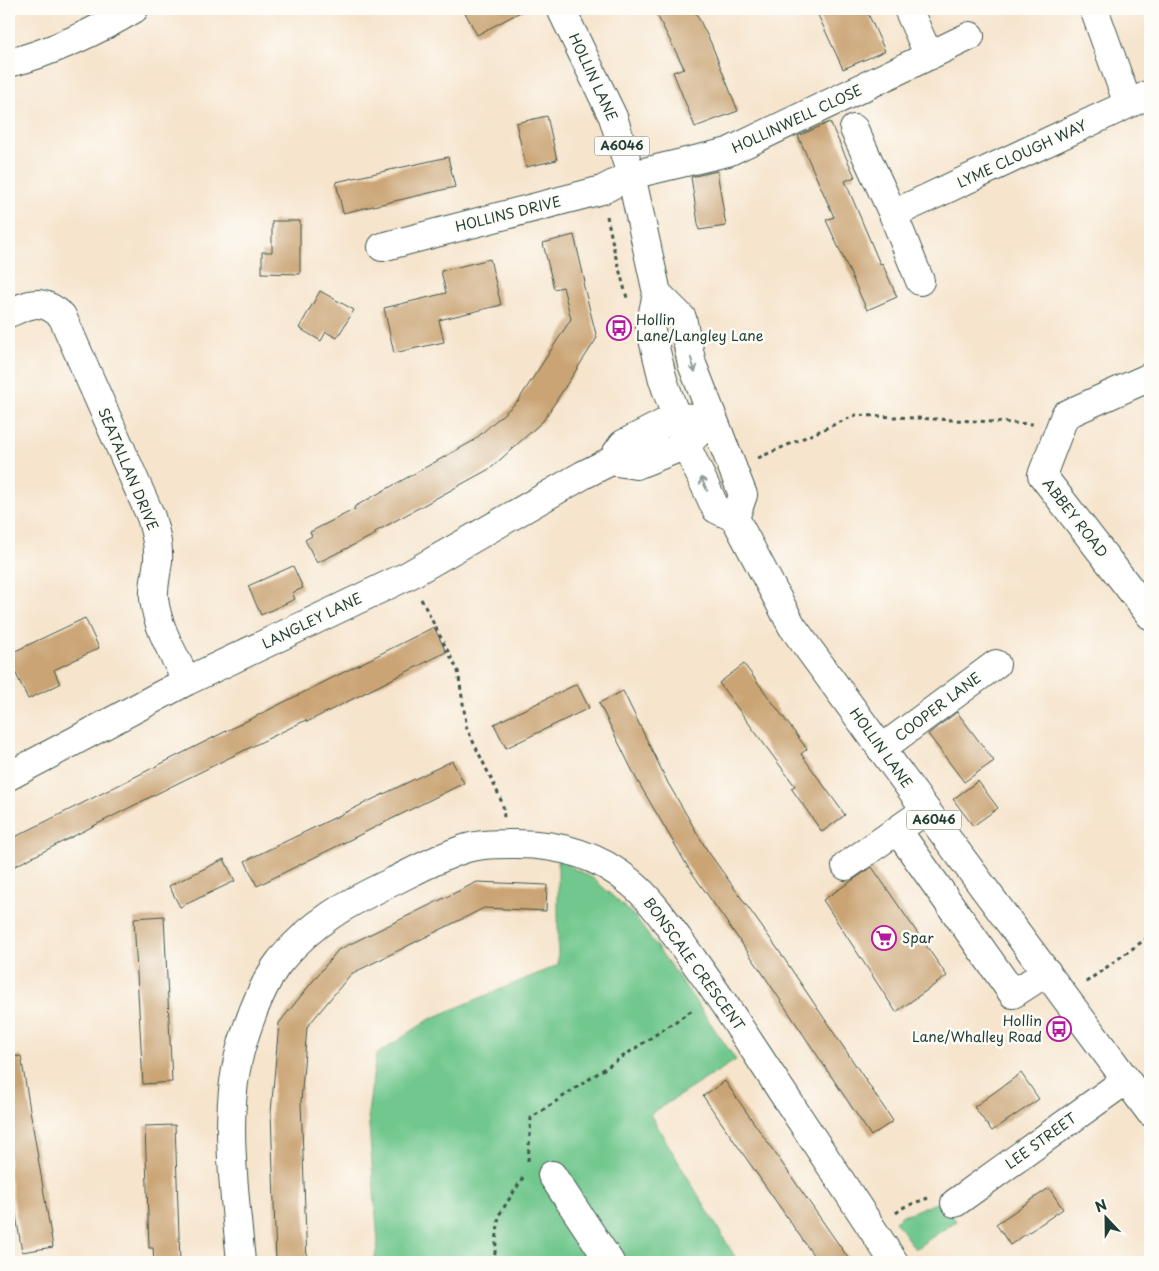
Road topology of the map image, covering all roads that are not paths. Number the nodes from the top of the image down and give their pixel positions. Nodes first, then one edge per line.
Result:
1 (134, 9) edge
2 (561, 9) edge
3 (908, 9) edge
4 (1094, 9) edge
5 (970, 36) dead end
6 (929, 56) junction
7 (9, 64) edge
8 (1139, 99) edge
9 (854, 129) dead end
10 (631, 175) junction
11 (893, 214) junction
12 (382, 246) dead end
13 (920, 280) dead end
14 (657, 293) junction
15 (9, 312) edge
16 (1150, 377) edge
17 (676, 417) junction
18 (712, 419) junction
19 (686, 445) junction
20 (611, 461) junction
21 (735, 518) junction
22 (1150, 615) edge
23 (996, 664) dead end
24 (186, 681) junction
25 (881, 749) junction
26 (9, 776) edge
27 (926, 810) junction
28 (898, 831) junction
29 (846, 866) dead end
30 (1047, 972) junction
31 (1126, 1080) junction
32 (1150, 1112) edge
33 (539, 1173) road end
34 (955, 1203) road end
35 (241, 1262) edge
36 (610, 1262) edge
37 (894, 1262) edge

1 - 7 street
2 - 10 street, HOLLIN LANE / A6046
3 - 6 street
4 - 8 street
5 - 6 street, HOLLINWELL CLOSE
6 - 10 street, HOLLINWELL CLOSE
8 - 11 street, LYME CLOUGH WAY
9 - 11 street
10 - 12 street, HOLLINS DRIVE
10 - 14 street, HOLLIN LANE / A6046
11 - 13 street
14 - 17 street, HOLLIN LANE / A6046
14 -> 18 street
15 - 24 street, SEATALLAN DRIVE
16 - 22 street, ABBEY ROAD
17 - 18 street
17 - 19 street, HOLLIN LANE / A6046
17 - 20 street, LANGLEY LANE
18 - 19 street
18 - 21 street
19 - 20 street
21 -> 19 street, HOLLIN LANE / A6046
20 - 24 street, LANGLEY LANE
21 - 25 street, HOLLIN LANE / A6046
23 - 25 street, COOPER LANE
24 - 26 street, LANGLEY LANE
25 - 27 street, HOLLIN LANE / A6046
27 - 28 street
27 - 30 street, HOLLIN LANE / A6046
28 - 29 street
28 - 30 street
30 - 31 street, HOLLIN LANE / A6046
31 - 32 street, HOLLIN LANE / A6046
31 - 34 street, LEE STREET
33 - 36 street
35 - 37 street, BONSCALE CRESCENT

